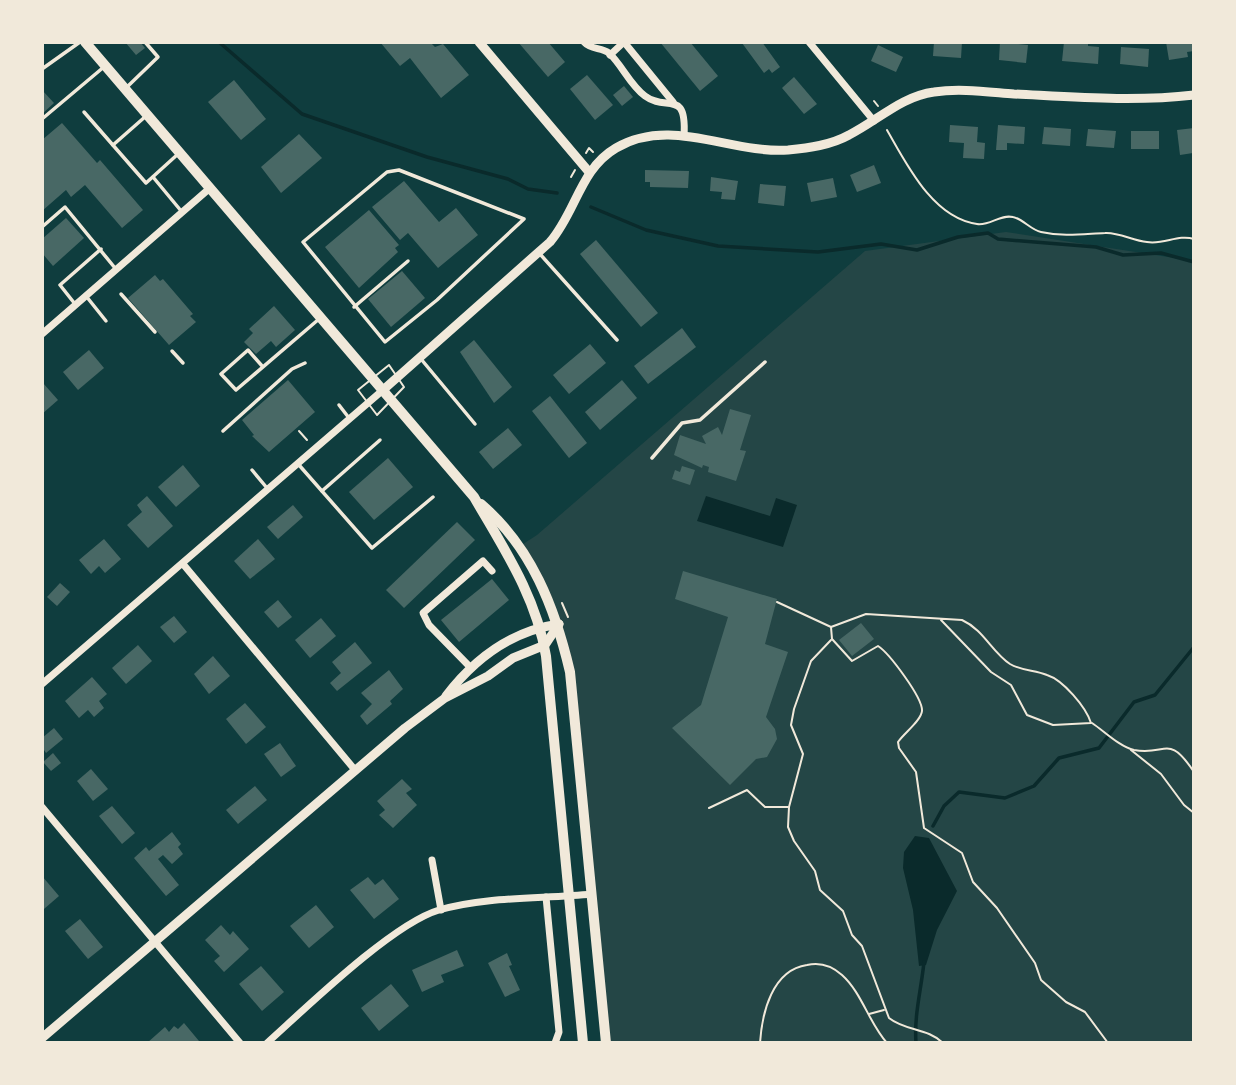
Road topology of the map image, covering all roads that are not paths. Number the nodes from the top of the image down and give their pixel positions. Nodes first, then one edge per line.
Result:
1 (80, 42) edge
2 (85, 42) edge
3 (145, 42) edge
4 (479, 42) edge
5 (584, 42) edge
6 (624, 42) edge
7 (809, 42) edge
8 (610, 55) junction
9 (106, 65) junction
10 (42, 69) edge
11 (125, 89) junction
12 (1194, 95) edge
13 (673, 102) junction
14 (84, 112) dead end
15 (147, 114) junction
16 (42, 119) edge
17 (874, 121) junction
18 (684, 136) junction
19 (113, 145) junction
20 (180, 153) junction
21 (589, 172) junction
22 (153, 177) junction
23 (210, 188) junction
24 (182, 212) junction
25 (42, 228) edge
26 (101, 249) junction
27 (539, 252) junction
28 (408, 261) dead end
29 (115, 268) junction
30 (121, 294) dead end
31 (86, 296) junction
32 (76, 305) junction
33 (354, 307) junction
34 (320, 317) junction
35 (106, 321) dead end
36 (155, 332) dead end
37 (42, 334) edge
38 (617, 340) dead end
39 (172, 351) dead end
40 (419, 358) junction
41 (765, 362) dead end
42 (183, 363) dead end
43 (305, 363) dead end
44 (263, 367) junction
45 (383, 390) junction
46 (339, 405) dead end
47 (349, 418) junction
48 (475, 424) dead end
49 (223, 430) dead end
50 (380, 440) dead end
51 (652, 458) dead end
52 (298, 463) junction
53 (252, 470) dead end
54 (268, 489) junction
55 (322, 491) junction
56 (433, 497) dead end
57 (474, 497) junction
58 (183, 564) junction
59 (492, 571) dead end
60 (559, 624) junction
61 (540, 627) junction
62 (544, 645) junction
63 (471, 668) junction
64 (42, 684) edge
65 (445, 698) junction
66 (355, 770) junction
67 (42, 807) edge
68 (432, 860) dead end
69 (592, 894) junction
70 (570, 896) junction
71 (547, 897) junction
72 (441, 910) junction
73 (156, 941) junction
74 (42, 1038) edge
75 (240, 1043) edge
76 (267, 1043) edge
77 (555, 1043) edge
78 (583, 1043) edge
79 (606, 1043) edge

1 - 10 lane
2 - 9 main road
3 - 11 lane
4 - 21 street
5 - 8 street
6 - 8 street
6 - 13 street
7 - 17 street
8 - 13 street
9 - 11 main road
9 - 16 lane
11 - 15 main road
12 - 17 street
13 - 18 street
14 - 19 lane
15 - 19 lane
15 - 20 main road
17 - 18 street
18 - 21 street
19 - 22 lane
20 - 22 lane
20 - 23 main road
21 - 27 street
22 - 24 lane
23 - 24 street
23 - 34 main road
24 - 29 street
25 - 26 lane
26 - 29 lane
26 - 32 lane
27 - 38 lane
27 - 40 street
28 - 33 lane
29 - 31 street
30 - 36 lane
31 - 32 street
31 - 35 lane
32 - 37 street
33 - 33 lane
34 - 44 lane
34 - 45 main road
39 - 42 lane
40 - 45 street
40 - 48 lane
41 - 51 lane
43 - 49 lane
44 - 44 lane
45 - 47 street
45 - 57 main road
46 - 47 lane
47 - 52 street
50 - 55 lane
52 - 54 street
52 - 55 lane
53 - 54 lane
54 - 58 street
55 - 56 lane
57 - 60 main road
57 - 61 main road
58 - 64 street
58 - 66 street
59 - 63 street
60 - 61 street
60 - 62 street
60 - 69 main road
61 - 62 main road
61 - 63 street
62 - 65 street
62 - 70 main road
63 - 65 street
65 - 66 street
66 - 73 street
67 - 73 street
68 - 72 street
69 - 70 street
69 - 79 main road
70 - 71 street
70 - 78 main road
71 - 72 street
71 - 77 street
72 - 76 street
73 - 74 street
73 - 75 street

